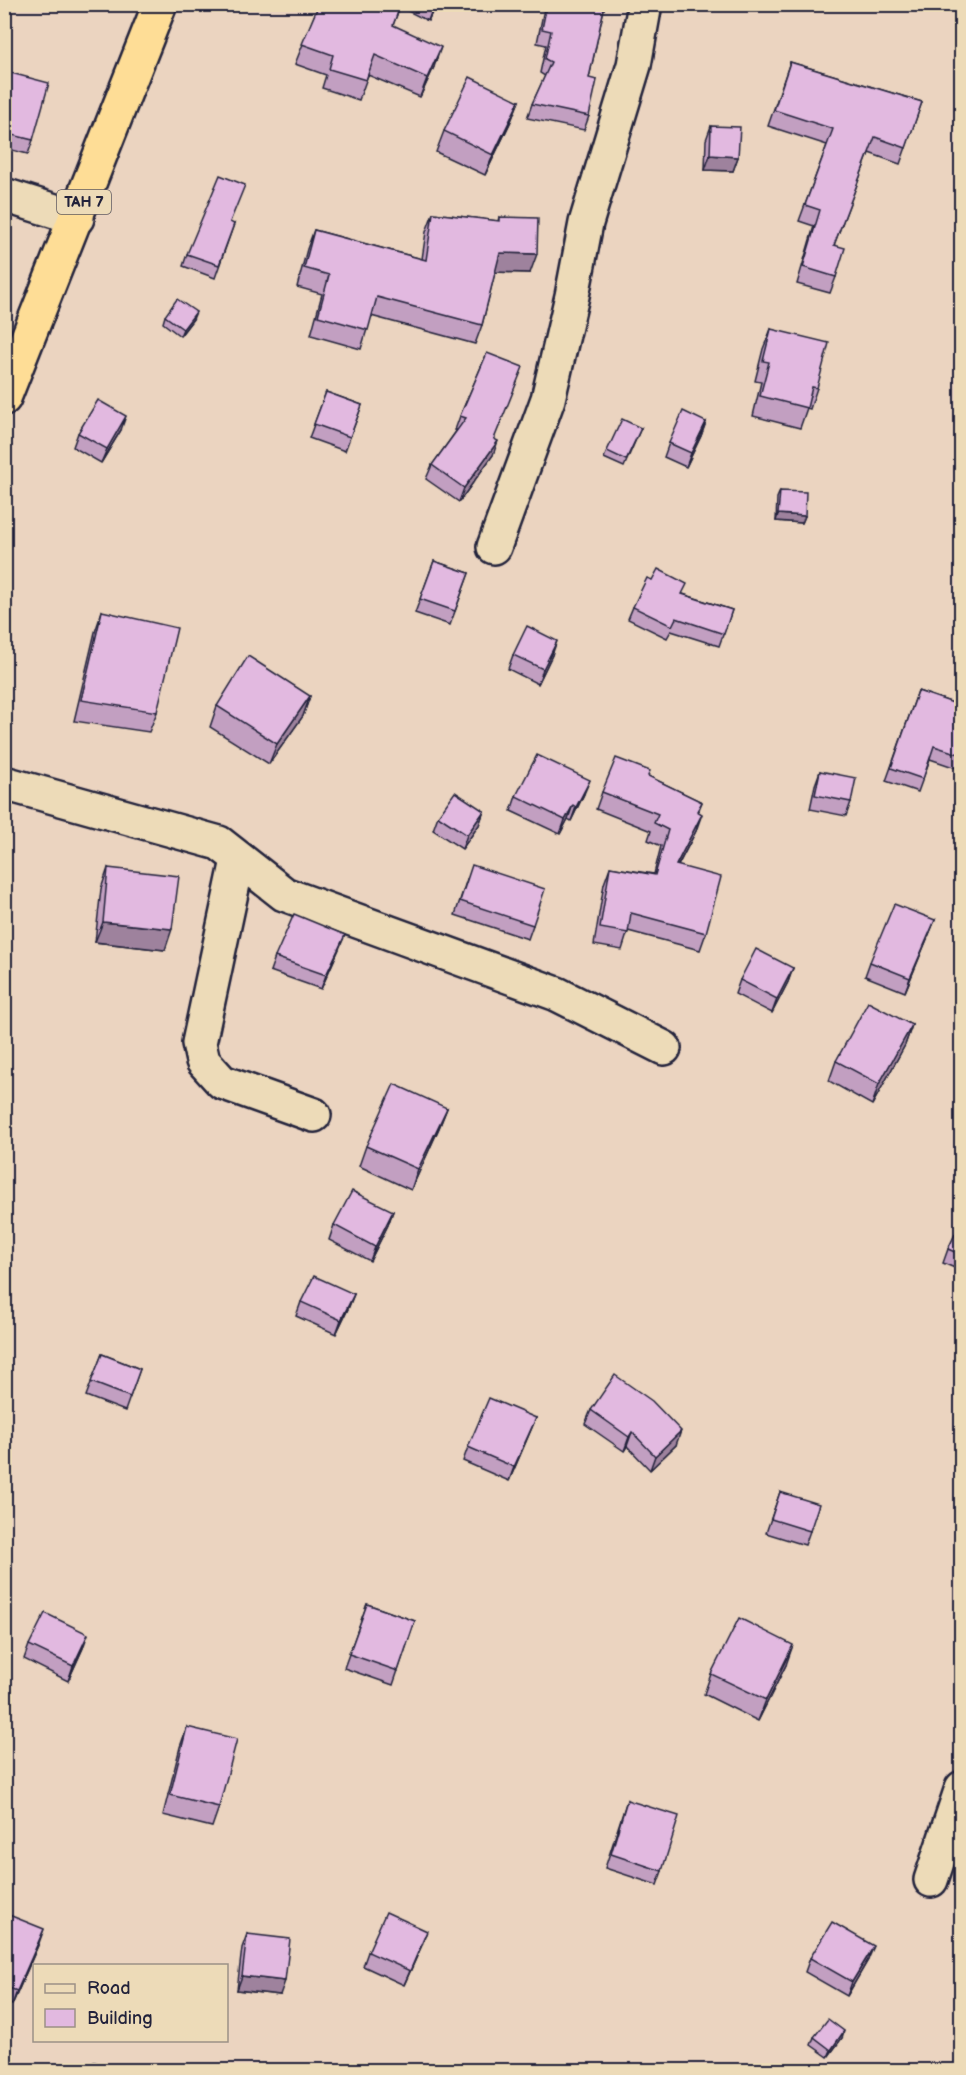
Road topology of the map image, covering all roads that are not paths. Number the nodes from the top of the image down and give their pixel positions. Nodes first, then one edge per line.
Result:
1 (160, 4) edge
2 (645, 4) edge
3 (4, 195) edge
4 (77, 218) junction
5 (4, 398) edge
6 (494, 547) dead end
7 (4, 783) edge
8 (238, 860) junction
9 (664, 1048) dead end
10 (314, 1115) dead end
11 (962, 1788) edge
12 (931, 1880) dead end

1 - 4 highway, TAH 7
2 - 6 street
3 - 4 street
4 - 5 highway, TAH 7
7 - 8 street
8 - 9 street
8 - 10 street
11 - 12 street

